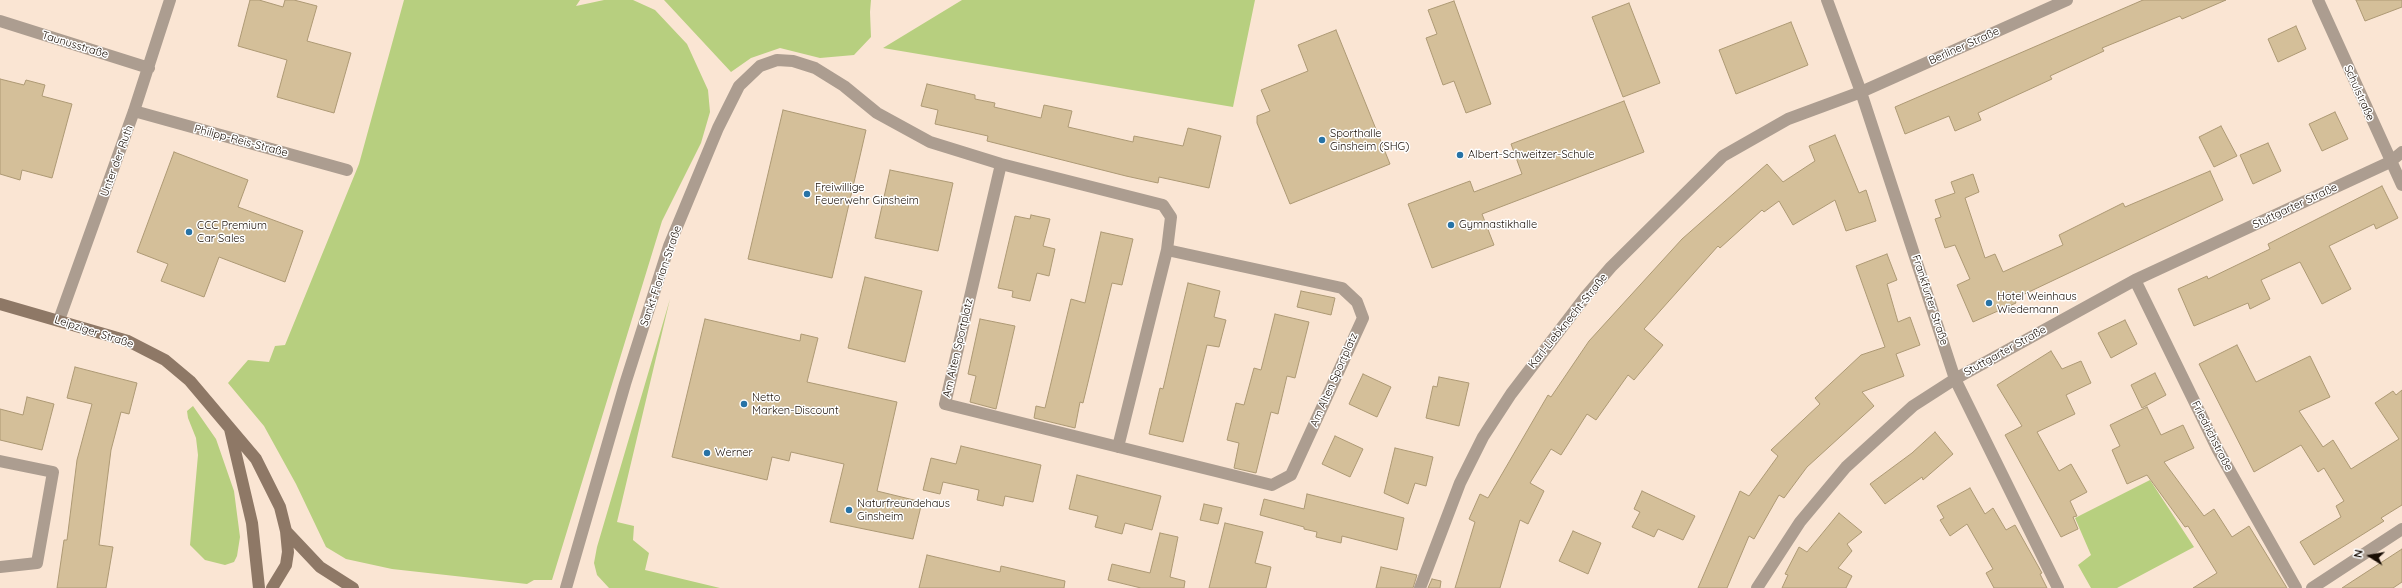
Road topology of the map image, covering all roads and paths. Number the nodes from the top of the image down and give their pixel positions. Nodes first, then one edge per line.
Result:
1 (170, 0) edge
2 (1827, 0) edge
3 (2067, 0) edge
4 (2318, 0) edge
5 (0, 21) edge
6 (149, 68) junction
7 (1861, 92) junction
8 (134, 111) junction
9 (2402, 152) edge
10 (2390, 162) junction
11 (1001, 164) junction
12 (348, 170) dead end
13 (2402, 185) edge
14 (1167, 250) junction
15 (2136, 280) junction
16 (0, 304) edge
17 (59, 320) junction
18 (1955, 378) junction
19 (229, 428) junction
20 (1118, 447) junction
21 (0, 461) edge
22 (2402, 529) edge
23 (286, 531) junction
24 (0, 567) edge
25 (259, 588) edge
26 (272, 588) edge
27 (353, 588) edge
28 (566, 588) edge
29 (1420, 588) edge
30 (1757, 588) edge
31 (2058, 588) edge
32 (2296, 588) edge
33 (2312, 588) edge

1 - 6 street, Unter der Ruth
2 - 7 street, Frankfurter Straße
3 - 7 street, Berliner Straße
4 - 10 street, Schulstraße
5 - 6 street, Taunusstraße
6 - 8 street, Unter der Ruth
7 - 18 street, Frankfurter Straße
7 - 29 street, Karl-Liebknecht-Straße
8 - 12 street, Philipp-Reis-Straße
8 - 17 street, Unter der Ruth
9 - 10 street, Stuttgarter Straße
10 - 13 street, Schulstraße
10 - 15 street, Stuttgarter Straße
11 - 14 street
11 - 20 street, Am Alten Sportplatz
11 - 28 street, Sankt-Florian-Straße
14 - 20 street
14 - 20 street, Am Alten Sportplatz
15 - 18 street, Stuttgarter Straße
15 - 32 street, Friedrichstraße
16 - 17 main road, Leipziger Straße
17 - 19 main road, Leipziger Straße
18 - 30 street, Stuttgarter Straße
18 - 31 street, Frankfurter Straße
19 - 23 main road, Leipziger Straße
19 - 25 main road, Leipziger Straße
21 - 24 street
22 - 33 street
23 - 26 main road, Leipziger Straße
23 - 27 main road

